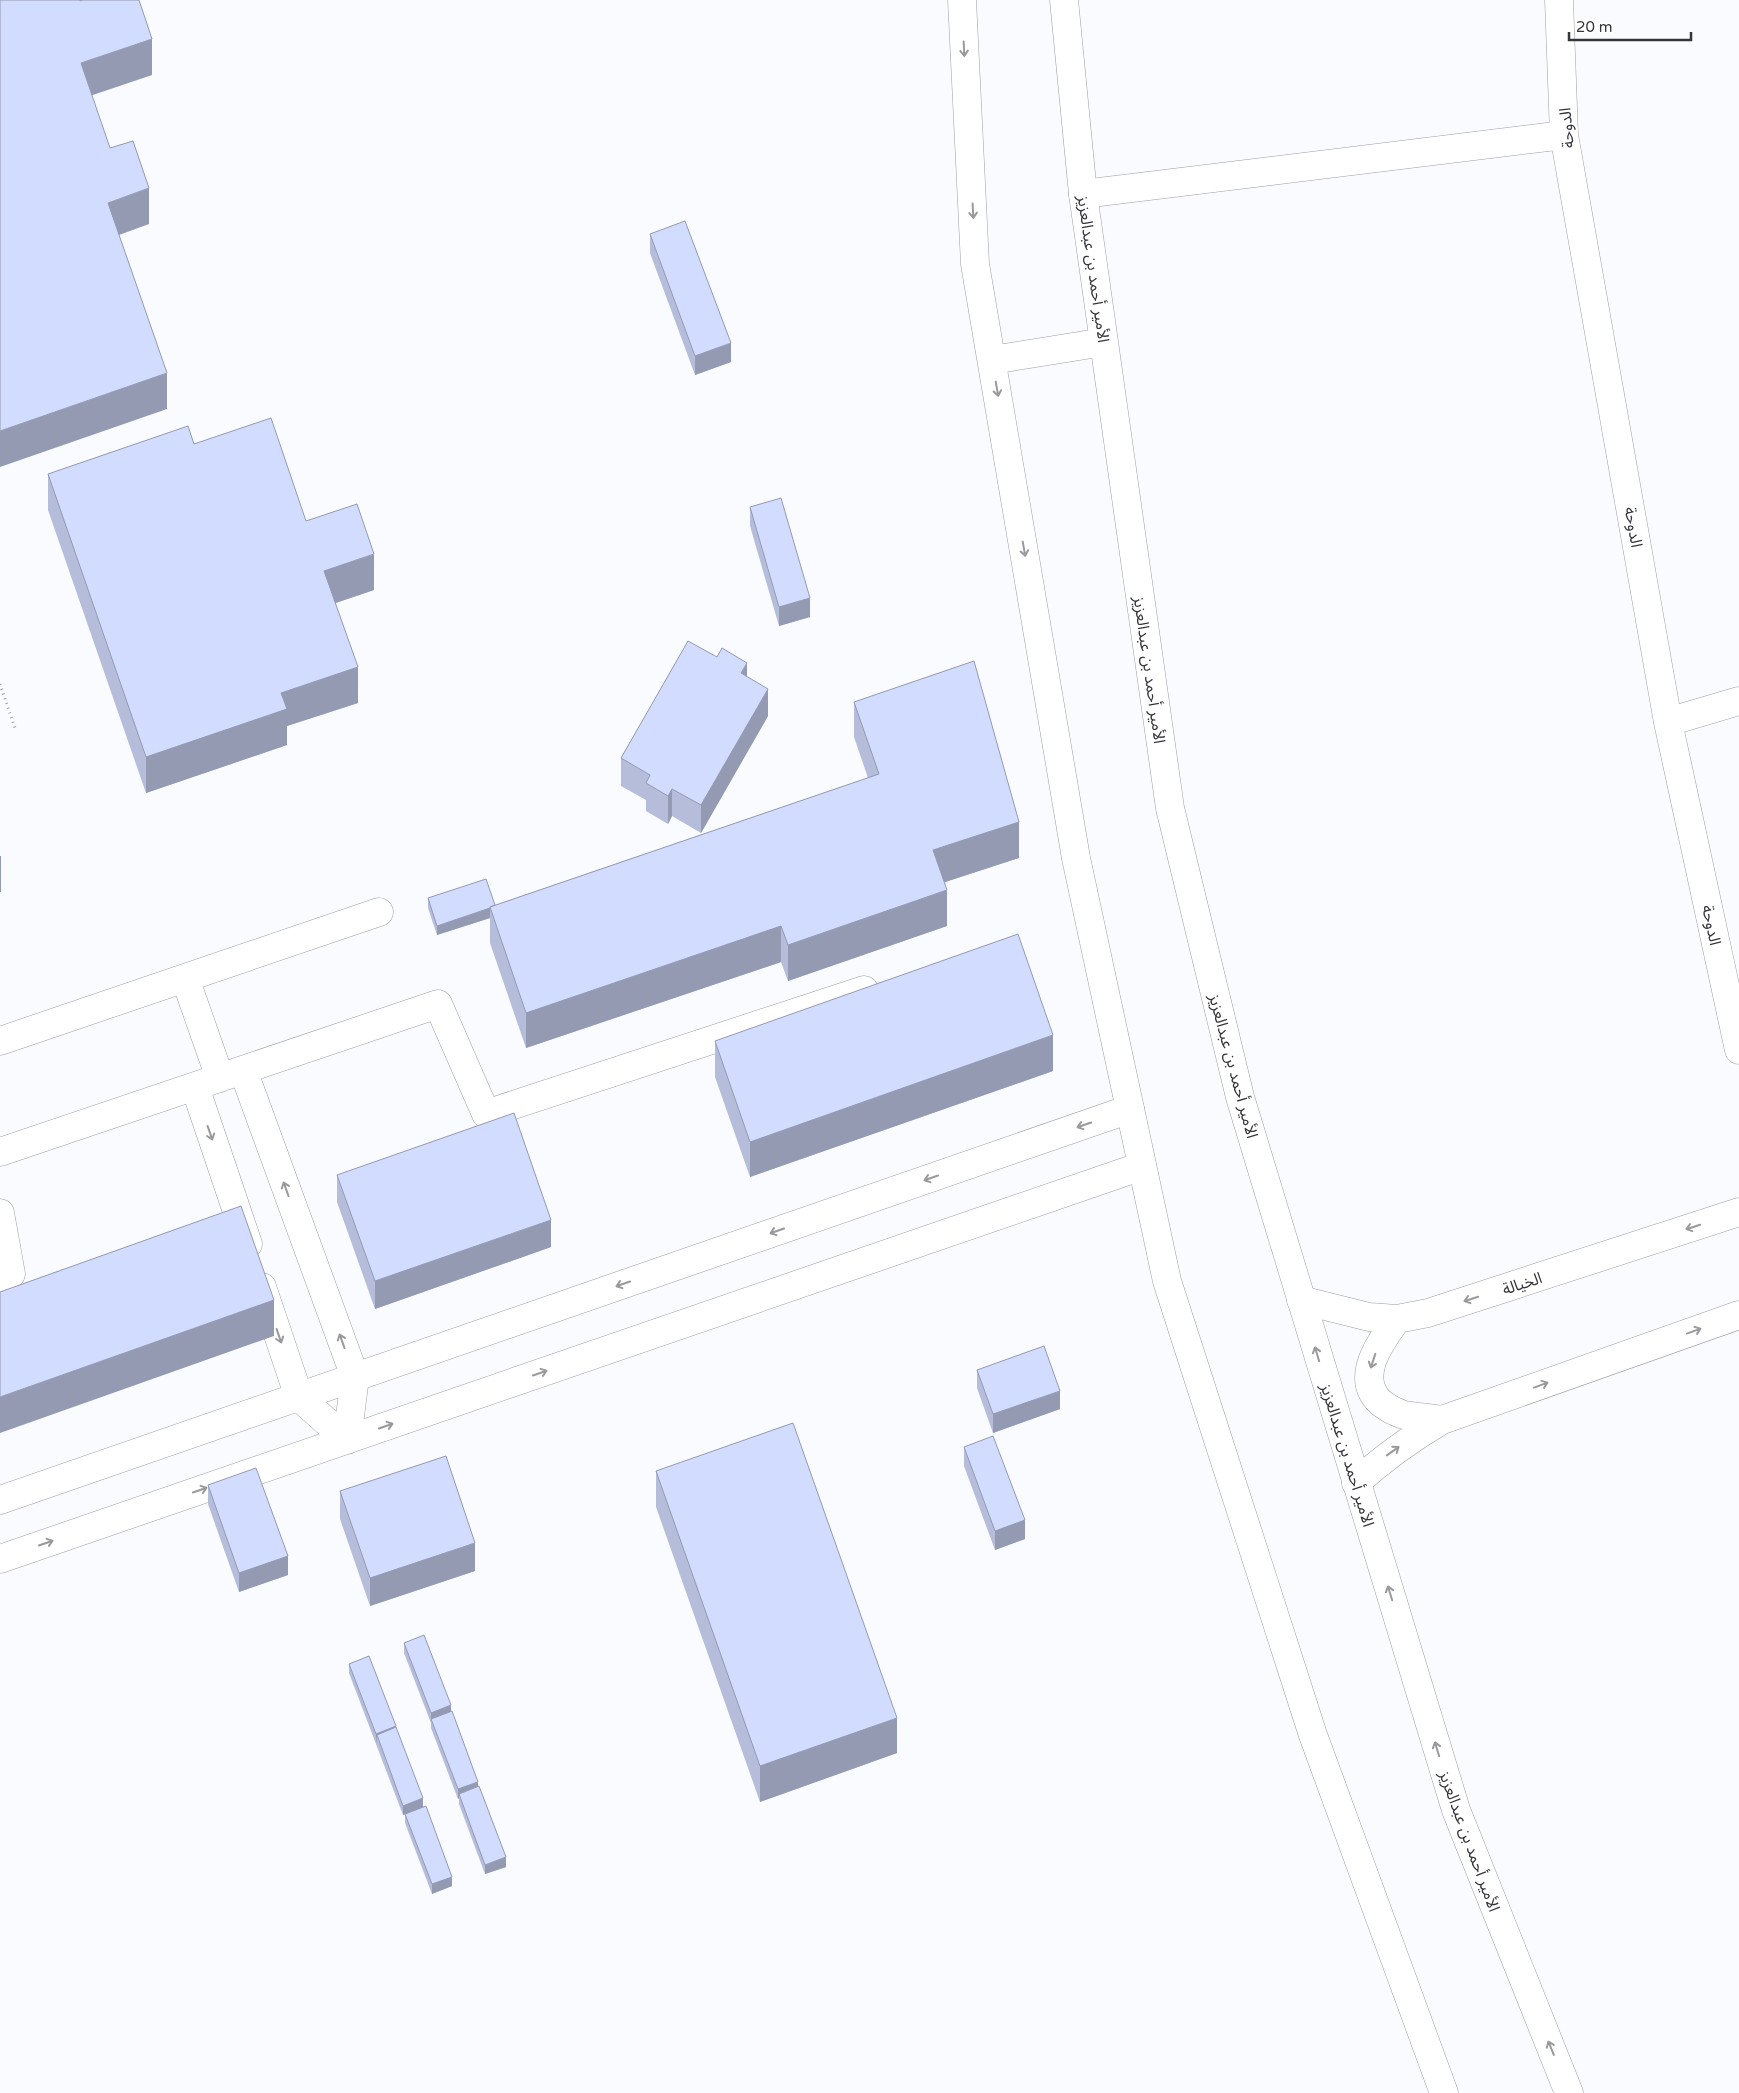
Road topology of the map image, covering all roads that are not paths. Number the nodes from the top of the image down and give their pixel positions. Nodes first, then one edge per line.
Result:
1 (962, 0) edge
2 (1064, 0) edge
3 (1559, 0) edge
4 (1564, 135) junction
5 (1083, 194) junction
6 (1104, 342) junction
7 (992, 360) junction
8 (1739, 701) edge
9 (1668, 722) junction
10 (379, 912) dead end
11 (185, 978) junction
12 (890, 981) edge
13 (0, 1041) edge
14 (1739, 1050) edge
15 (232, 1074) junction
16 (195, 1086) junction
17 (1130, 1109) junction
18 (0, 1152) edge
19 (1142, 1166) junction
20 (1739, 1212) edge
21 (0, 1213) edge
22 (0, 1278) edge
23 (1301, 1300) junction
24 (1739, 1315) edge
25 (1397, 1318) junction
26 (355, 1377) junction
27 (299, 1397) junction
28 (1442, 1420) junction
29 (347, 1440) junction
30 (1356, 1482) junction
31 (0, 1500) edge
32 (0, 1559) edge
33 (1444, 2093) edge
34 (1569, 2093) edge

1 -> 7 street
2 - 5 street, الأمير أحمد بن عبدالعزيز
3 - 4 street, الدوحة
4 - 5 street
4 - 9 street, الدوحة
5 - 6 street, الأمير أحمد بن عبدالعزيز
6 - 7 street
6 - 23 street, الأمير أحمد بن عبدالعزيز
7 -> 17 street
8 - 9 street
9 - 14 street, الدوحة
10 - 11 street
11 - 13 street
11 - 15 street
12 - 15 street
15 - 16 street
26 -> 15 street
16 - 18 street
16 -> 27 street
17 - 19 street
17 -> 26 street
29 -> 19 street
19 - 33 street
20 -> 25 street, الخيالة
21 - 22 street
23 - 25 street, الخيالة
30 -> 23 street, الأمير أحمد بن عبدالعزيز
28 -> 24 street
25 -> 28 street
26 - 27 street
26 - 29 street
27 - 29 street
27 - 31 street
30 -> 28 street
32 -> 29 street
34 -> 30 street, الأمير أحمد بن عبدالعزيز

